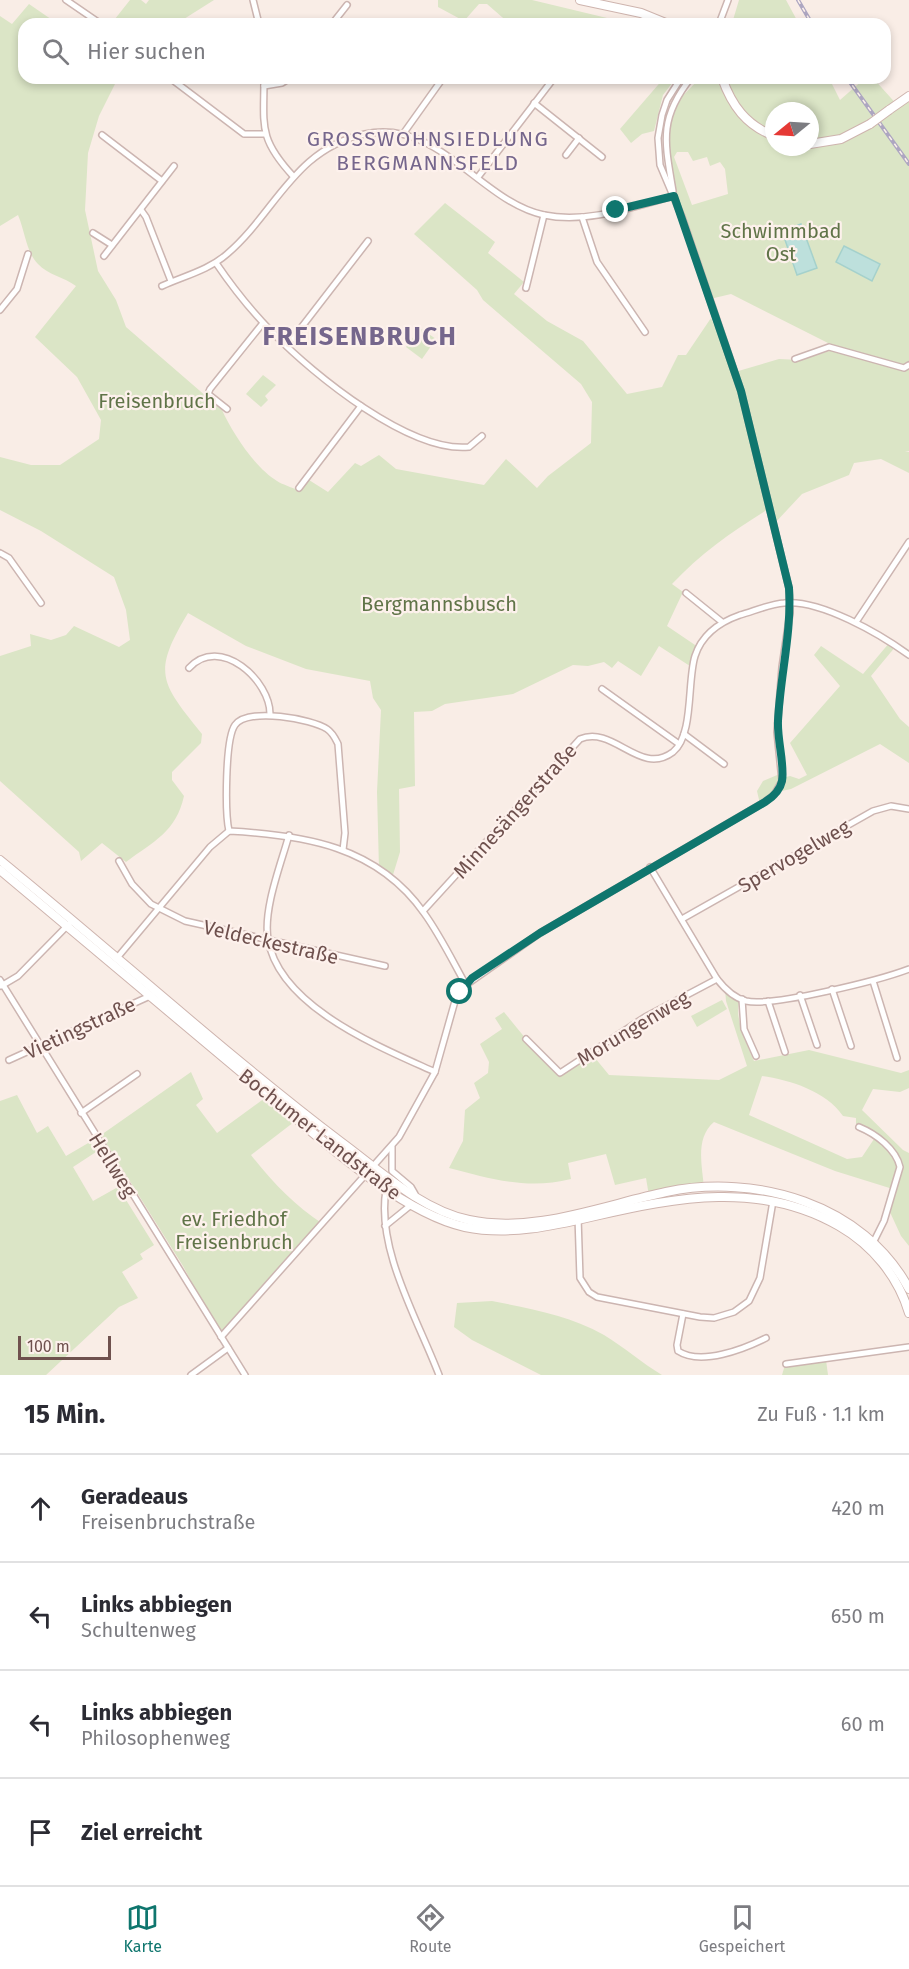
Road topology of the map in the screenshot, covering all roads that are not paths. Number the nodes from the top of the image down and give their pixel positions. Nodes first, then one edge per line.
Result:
1 (66, 0) edge
2 (253, 0) edge
3 (580, 0) edge
4 (728, 0) edge
5 (347, 4) dead end
6 (92, 18) edge
7 (258, 18) edge
8 (336, 18) edge
9 (653, 18) edge
10 (721, 18) edge
11 (178, 84) edge
12 (276, 84) edge
13 (439, 84) edge
14 (549, 84) edge
15 (677, 84) edge
16 (687, 84) edge
17 (725, 84) edge
18 (264, 86) joint
19 (909, 96) edge
20 (534, 103) junction
21 (765, 131) edge
22 (265, 134) junction
23 (403, 134) junction
24 (102, 135) dead end
25 (579, 138) junction
26 (819, 143) edge
27 (566, 155) dead end
28 (602, 157) dead end
29 (174, 166) dead end
30 (293, 176) junction
31 (478, 177) junction
32 (162, 181) junction
33 (674, 196) junction
34 (141, 210) junction
35 (544, 215) junction
36 (582, 217) junction
37 (93, 232) dead end
38 (368, 241) dead end
39 (112, 245) junction
40 (28, 254) dead end
41 (104, 256) dead end
42 (216, 263) junction
43 (171, 281) junction
44 (162, 285) dead end
45 (526, 288) dead end
46 (0, 310) edge
47 (263, 323) junction
48 (645, 332) dead end
49 (287, 346) junction
50 (795, 359) dead end
51 (909, 366) edge
52 (361, 406) junction
53 (227, 409) dead end
54 (482, 436) dead end
55 (299, 488) dead end
56 (909, 542) edge
57 (0, 554) edge
58 (686, 593) dead end
59 (790, 602) junction
60 (41, 603) dead end
61 (722, 622) junction
62 (856, 622) junction
63 (909, 654) edge
64 (189, 668) dead end
65 (602, 689) dead end
66 (270, 715) junction
67 (684, 734) junction
68 (679, 744) junction
69 (724, 764) dead end
70 (909, 809) edge
71 (229, 831) junction
72 (289, 835) junction
73 (344, 850) junction
74 (0, 860) edge
75 (119, 861) dead end
76 (650, 867) junction
77 (0, 870) edge
78 (161, 908) junction
79 (423, 911) junction
80 (682, 919) junction
81 (70, 923) junction
82 (268, 939) junction
83 (117, 958) junction
84 (385, 966) dead end
85 (909, 969) edge
86 (717, 979) junction
87 (873, 981) junction
88 (1, 984) edge
89 (465, 984) junction
90 (832, 989) junction
91 (800, 995) junction
92 (150, 996) junction
93 (742, 999) junction
94 (768, 1001) junction
95 (526, 1039) dead end
96 (817, 1045) dead end
97 (851, 1046) dead end
98 (40, 1047) junction
99 (785, 1052) dead end
100 (756, 1056) dead end
101 (897, 1058) dead end
102 (9, 1060) dead end
103 (435, 1072) junction
104 (137, 1074) dead end
105 (81, 1113) junction
106 (859, 1127) dead end
107 (393, 1145) junction
108 (373, 1167) junction
109 (367, 1174) junction
110 (386, 1190) junction
111 (415, 1194) junction
112 (773, 1201) junction
113 (411, 1205) junction
114 (578, 1216) junction
115 (385, 1226) junction
116 (872, 1246) junction
117 (909, 1289) edge
118 (909, 1313) edge
119 (683, 1314) junction
120 (221, 1337) junction
121 (766, 1338) dead end
122 (909, 1347) edge
123 (228, 1348) junction
124 (786, 1364) dead end
125 (191, 1375) edge
126 (245, 1375) edge
127 (439, 1375) edge

1 - 6 street
2 - 7 street
3 - 9 main road
4 - 10 street
5 - 8 street
11 - 22 street
12 - 18 street
13 - 23 street
14 - 20 street
15 - 33 street
16 - 33 street
17 - 21 main road
18 - 22 street
19 - 26 main road, bridge
20 - 25 street
20 - 31 street
22 - 30 street
23 - 30 street
23 - 31 street
24 - 32 street
25 - 27 street
25 - 28 street
29 - 32 street
30 - 42 street
31 - 35 street
32 - 34 street
33 - 36 street
33 - 59 street
34 - 39 street
34 - 43 street
35 - 36 street
35 - 45 street
36 - 48 street
37 - 39 street
38 - 49 street
39 - 41 street
40 - 46 street
42 - 43 street
42 - 47 street
43 - 44 street
47 - 49 street
47 - 53 street
49 - 52 street
50 - 51 street
52 - 54 street
52 - 55 street
56 - 62 street
57 - 60 street
58 - 61 street
59 - 61 street
59 - 62 street
59 - 76 street
61 - 67 street
62 - 63 street
64 - 66 street
65 - 68 street
66 - 71 street
66 - 73 street
67 - 68 street
67 - 69 street
68 - 79 street, Minnesängerstraße
70 - 80 street, Spervogelweg
71 - 72 street
71 - 78 street
72 - 73 street
72 - 82 street
73 - 79 street
74 - 81 main road, Bochumer Landstraße
75 - 78 street, Veldeckestraße
76 - 80 street
76 - 89 street
77 - 81 main road, Bochumer Landstraße
78 - 82 street, Veldeckestraße
78 - 83 street
79 - 89 street
80 - 86 street
81 - 83 main road, Bochumer Landstraße
81 - 88 street
81 - 92 main road, Bochumer Landstraße
82 - 84 street, Veldeckestraße
82 - 103 street
83 - 108 main road, Bochumer Landstraße
85 - 87 street
86 - 93 street
86 - 95 street, Morungenweg
87 - 90 street
87 - 101 street
88 - 98 street, Hellweg
89 - 103 street
90 - 91 street
90 - 97 street
91 - 94 street
91 - 96 street
92 - 98 street, Vietingstraße
92 - 109 main road, Bochumer Landstraße
93 - 94 street
93 - 100 street
94 - 99 street
98 - 102 street, Vietingstraße
98 - 105 street, Hellweg
103 - 107 street
104 - 105 street
105 - 120 street, Hellweg
106 - 116 street
107 - 108 street
107 - 111 street, Bochumer Landstraße
108 - 109 street
108 - 111 main road, Bochumer Landstraße
109 - 110 main road, Bochumer Landstraße
109 - 120 street
110 - 113 main road, Bochumer Landstraße
110 - 115 street
111 - 114 main road, Bochumer Landstraße
112 - 114 main road, Bochumer Landstraße
112 - 116 main road, Bochumer Landstraße
112 - 119 street
113 - 114 main road, Bochumer Landstraße
113 - 115 street
114 - 116 main road, Bochumer Landstraße
114 - 119 street
115 - 127 street
116 - 117 main road, Bochumer Landstraße
116 - 118 main road, Bochumer Landstraße
119 - 121 street
120 - 123 street, Hellweg
122 - 124 street
123 - 125 street
123 - 126 street, Hellweg

